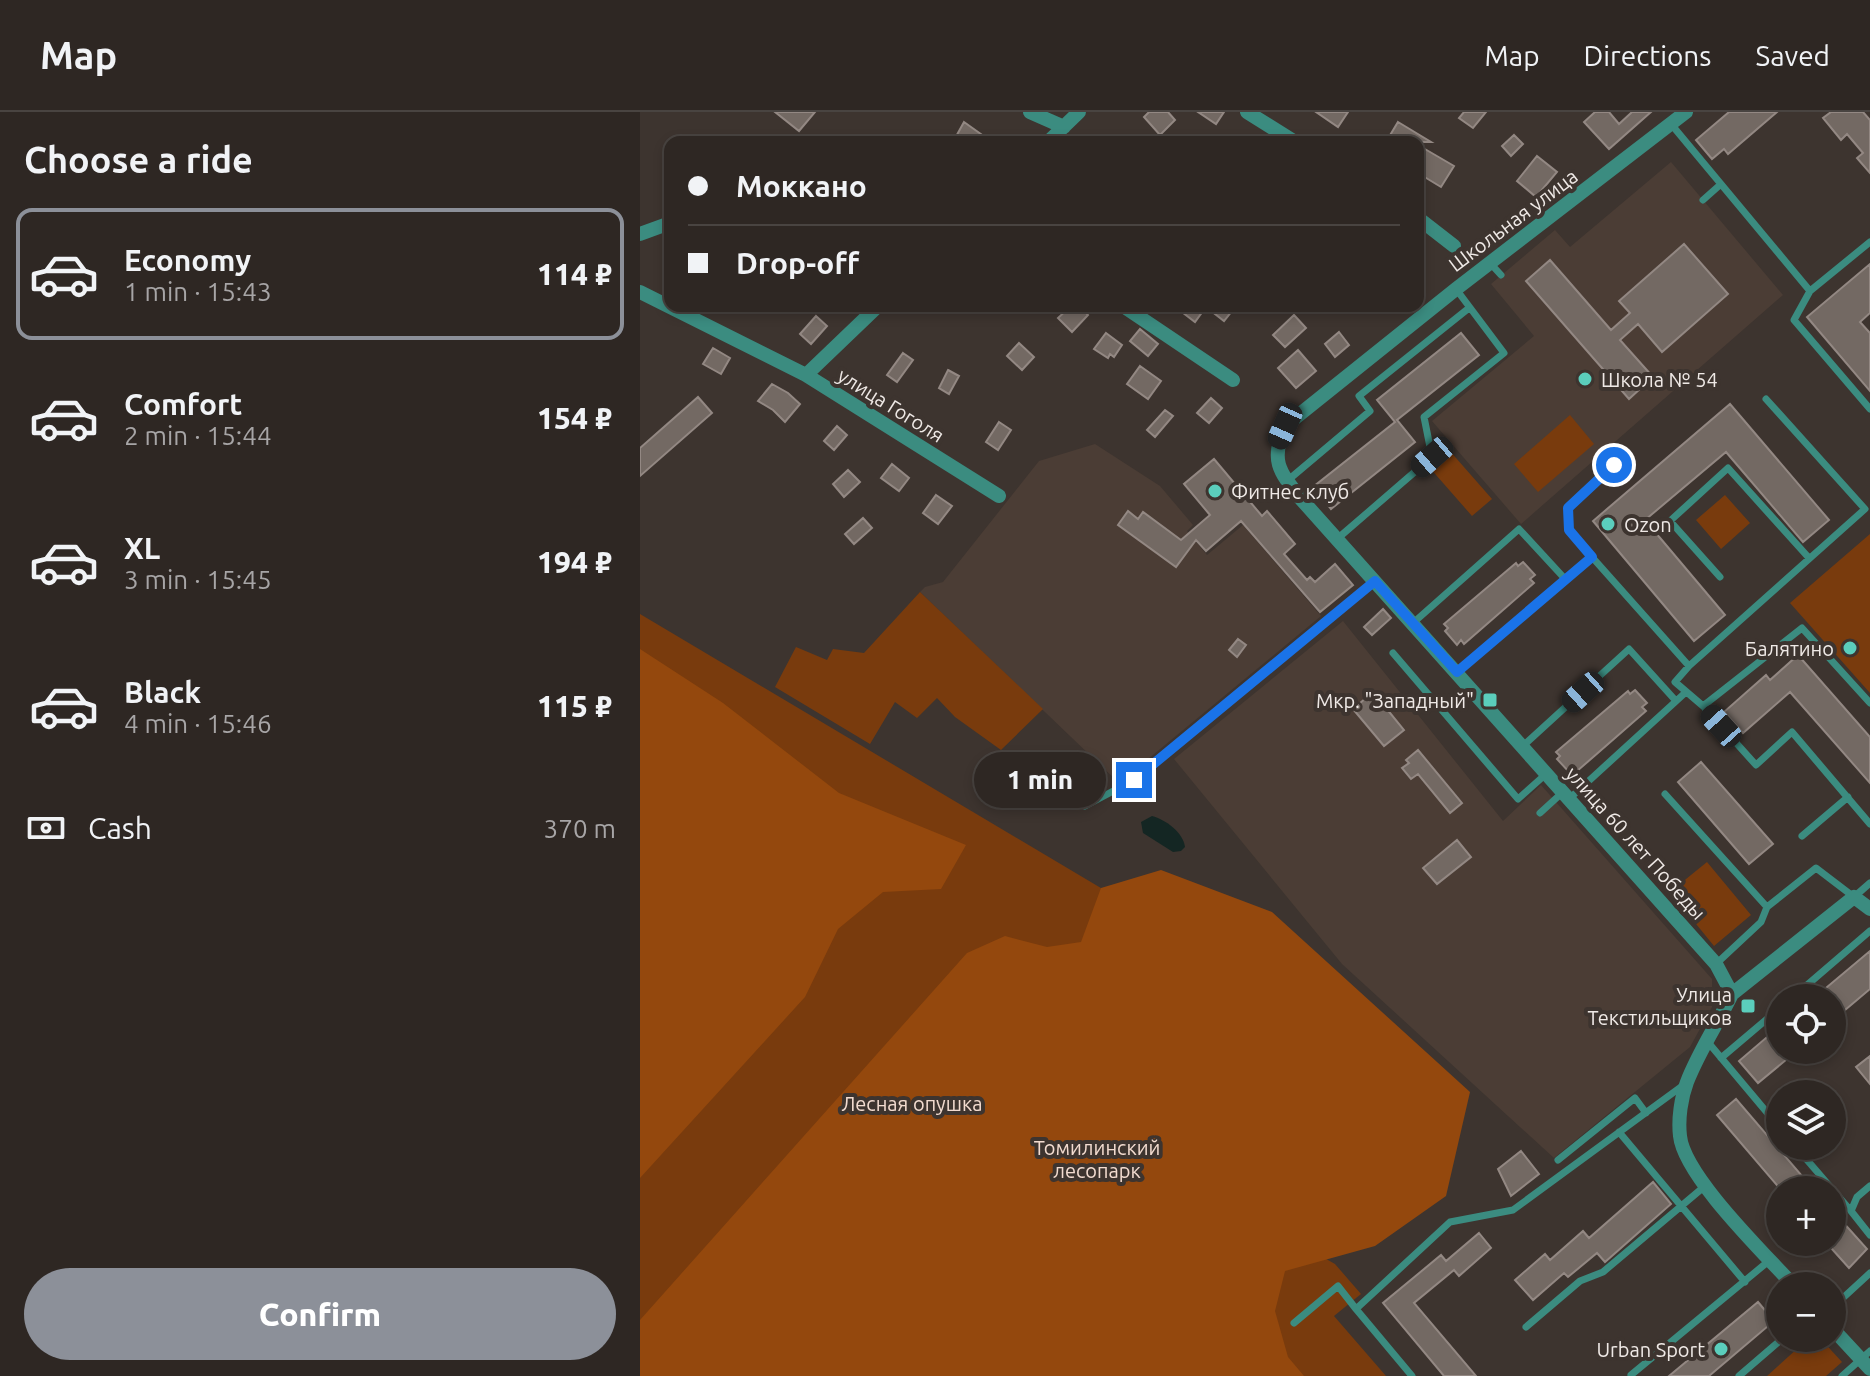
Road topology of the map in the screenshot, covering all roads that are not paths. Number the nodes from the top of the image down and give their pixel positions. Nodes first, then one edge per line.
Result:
1 (1030, 112) edge
2 (1079, 112) edge
3 (1247, 112) edge
4 (1686, 112) edge
5 (1671, 124) junction
6 (1064, 127) junction
7 (1054, 136) edge
8 (1285, 136) edge
9 (1721, 184) junction
10 (1703, 200) dead end
11 (1424, 223) edge
12 (664, 225) edge
13 (640, 234) edge
14 (1870, 242) edge
15 (1454, 246) dead end
16 (1490, 263) junction
17 (1501, 275) dead end
18 (1456, 289) junction
19 (1810, 291) junction
20 (640, 292) edge
21 (664, 304) edge
22 (1469, 308) junction
23 (680, 312) edge
24 (872, 312) edge
25 (1132, 312) edge
26 (806, 375) junction
27 (1233, 380) dead end
28 (1766, 399) dead end
29 (1870, 409) edge
30 (1279, 465) joint
31 (1614, 465) dead end
32 (1287, 481) junction
33 (999, 496) dead end
34 (1867, 508) edge
35 (1337, 539) junction
36 (1592, 557) junction
37 (1809, 558) junction
38 (1720, 577) dead end
39 (1566, 580) junction
40 (1375, 581) junction
41 (1413, 623) junction
42 (1393, 653) dead end
43 (1689, 666) junction
44 (1457, 672) junction
45 (1686, 692) junction
46 (1676, 701) junction
47 (1870, 703) edge
48 (1703, 706) junction
49 (1523, 746) junction
50 (1547, 774) junction
51 (1665, 794) dead end
52 (1566, 795) junction
53 (1848, 797) junction
54 (1085, 806) dead end
55 (1540, 813) dead end
56 (1870, 824) edge
57 (1802, 836) dead end
58 (1870, 883) edge
59 (1854, 897) junction
60 (1767, 907) junction
61 (1870, 909) edge
62 (1870, 931) edge
63 (1716, 964) junction
64 (1808, 984) edge
65 (1732, 994) junction
66 (1766, 1020) edge
67 (1707, 1041) junction
68 (1721, 1058) junction
69 (1687, 1083) junction
70 (1766, 1111) edge
71 (1646, 1113) junction
72 (1619, 1132) junction
73 (1558, 1160) dead end
74 (1807, 1160) edge
75 (1705, 1185) junction
76 (1870, 1186) edge
77 (1681, 1206) junction
78 (1851, 1211) junction
79 (1870, 1235) edge
80 (1770, 1260) junction
81 (1781, 1272) edge
82 (1870, 1273) edge
83 (1745, 1282) junction
84 (1846, 1295) edge
85 (1356, 1309) junction
86 (1294, 1323) dead end
87 (1526, 1327) dead end
88 (1846, 1341) edge
89 (1767, 1352) edge
90 (1867, 1360) edge
91 (1631, 1375) edge
92 (1412, 1376) edge
93 (1739, 1376) edge
94 (1842, 1376) edge

1 - 6 street
2 - 6 street
3 - 8 street
4 - 5 street, Школьная улица
5 - 9 lane
5 - 16 street, Школьная улица
6 - 7 street
9 - 10 lane
9 - 19 lane
11 - 15 street
12 - 13 street
14 - 19 lane
16 - 17 lane
16 - 18 street, Школьная улица
18 - 22 lane
18 - 30 street, Школьная улица
19 - 29 lane
20 - 21 street
22 - 32 lane
22 - 35 lane
23 - 26 street
24 - 26 street, улица Гоголя
25 - 27 street
26 - 33 street, улица Гоголя
28 - 34 lane
30 - 32 street, улица 60 лет Победы
31 - 36 lane
32 - 35 street, улица 60 лет Победы
34 - 37 lane
35 - 40 street, улица 60 лет Победы
36 - 39 lane
36 - 43 lane
37 - 38 lane
37 - 43 lane
39 - 41 lane
39 - 44 lane
40 - 41 street, улица 60 лет Победы
40 - 54 lane
41 - 44 street, улица 60 лет Победы
42 - 50 lane
43 - 45 lane
44 - 49 street, улица 60 лет Победы
45 - 46 lane
45 - 48 lane
46 - 49 lane
46 - 52 lane
47 - 48 lane
48 - 53 lane
49 - 50 street, улица 60 лет Победы
50 - 52 street, улица 60 лет Победы
51 - 60 lane
52 - 55 lane
52 - 63 street, улица 60 лет Победы
53 - 56 lane
53 - 57 lane
58 - 59 lane
59 - 60 lane
59 - 61 street
59 - 65 street
60 - 63 lane
62 - 64 lane
63 - 65 street, улица 60 лет Победы
65 - 67 street
66 - 68 lane
67 - 68 lane
67 - 69 street
68 - 70 lane
69 - 71 lane
69 - 75 street
71 - 72 lane
71 - 73 lane
72 - 77 lane
72 - 85 lane
74 - 78 lane
75 - 77 lane
75 - 80 street
76 - 78 lane
77 - 83 lane
77 - 87 lane
78 - 79 lane
80 - 81 street
80 - 83 lane
82 - 84 lane
83 - 91 lane
85 - 86 lane
85 - 92 lane
88 - 90 street
89 - 93 lane
90 - 94 lane

